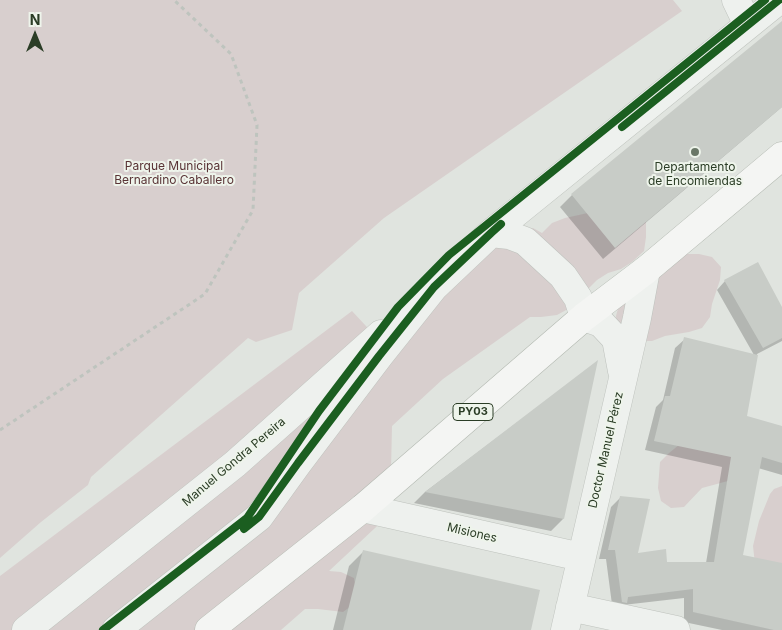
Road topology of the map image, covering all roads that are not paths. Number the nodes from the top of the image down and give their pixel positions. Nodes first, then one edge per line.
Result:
1 (736, 0) edge
2 (779, 0) edge
3 (748, 25) junction
4 (782, 156) edge
5 (491, 233) junction
6 (646, 270) junction
7 (434, 286) junction
8 (584, 317) junction
9 (623, 377) junction
10 (363, 508) junction
11 (581, 557) junction
12 (568, 619) edge
13 (26, 630) edge
14 (116, 630) edge
15 (209, 630) edge
16 (676, 630) edge

1 - 3 street
2 - 3 street
3 - 5 street
4 - 6 highway, PY03
5 - 7 street
5 - 8 street
6 - 8 highway, PY03
6 - 9 street, Doctor Manuel Pérez
7 - 13 street, Manuel Gondra Pereira
7 - 14 street
8 - 9 street
8 - 10 highway, PY03
9 - 11 street, Doctor Manuel Pérez
10 - 11 street, Misiones
10 - 15 highway, PY03
11 - 12 street, Doctor Manuel Pérez
12 - 16 street

